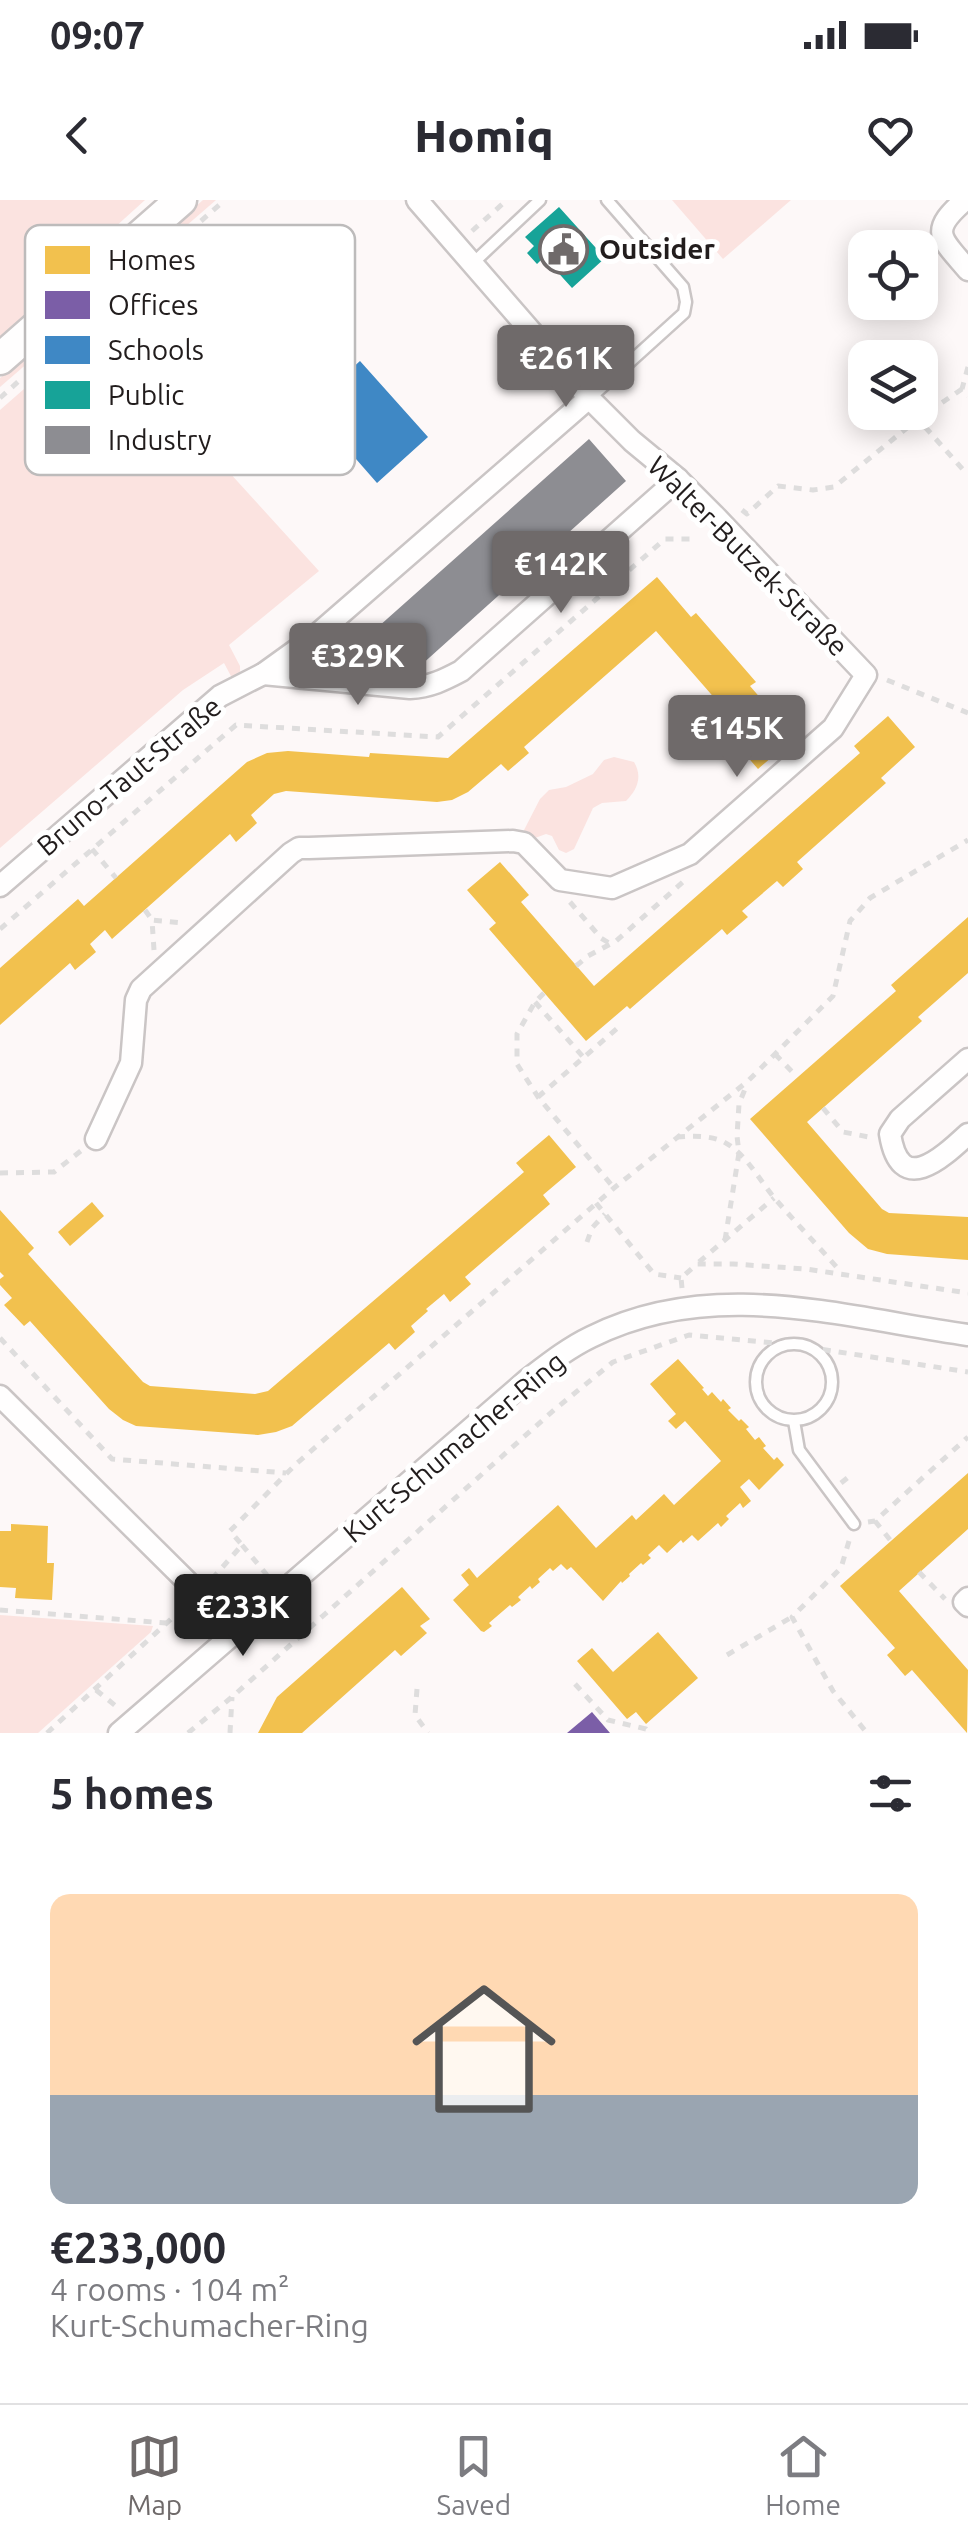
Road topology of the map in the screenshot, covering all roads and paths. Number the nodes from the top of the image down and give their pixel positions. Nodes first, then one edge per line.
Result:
1 (181, 200) edge
2 (417, 200) edge
3 (507, 200) edge
4 (540, 200) edge
5 (606, 200) edge
6 (965, 200) edge
7 (153, 225) edge
8 (471, 232) dead end
9 (472, 264) junction
10 (968, 270) edge
11 (25, 337) edge
12 (0, 359) edge
13 (968, 367) edge
14 (962, 389) junction
15 (968, 396) edge
16 (589, 398) junction
17 (938, 405) edge
18 (904, 430) edge
19 (928, 430) edge
20 (966, 474) edge
21 (678, 479) junction
22 (737, 507) dead end
23 (690, 539) dead end
24 (263, 674) junction
25 (866, 675) junction
26 (968, 713) edge
27 (968, 840) edge
28 (92, 849) junction
29 (116, 878) dead end
30 (0, 886) edge
31 (568, 899) dead end
32 (145, 910) dead end
33 (152, 920) dead end
34 (0, 929) edge
35 (609, 943) dead end
36 (588, 956) dead end
37 (576, 966) dead end
38 (544, 994) dead end
39 (535, 1002) junction
40 (621, 1025) dead end
41 (775, 1054) junction
42 (584, 1058) junction
43 (968, 1059) edge
44 (798, 1078) dead end
45 (748, 1081) junction
46 (538, 1097) junction
47 (823, 1108) dead end
48 (968, 1134) edge
49 (675, 1138) junction
50 (96, 1139) joint
51 (891, 1141) junction
52 (739, 1153) junction
53 (0, 1173) edge
54 (614, 1188) junction
55 (774, 1198) junction
56 (596, 1203) junction
57 (605, 1214) junction
58 (725, 1240) junction
59 (587, 1242) dead end
60 (697, 1264) junction
61 (844, 1274) junction
62 (681, 1278) junction
63 (968, 1293) edge
64 (685, 1307) junction
65 (968, 1335) edge
66 (688, 1336) junction
67 (0, 1338) edge
68 (786, 1344) junction
69 (807, 1347) junction
70 (968, 1372) edge
71 (0, 1396) edge
72 (794, 1421) junction
73 (968, 1437) edge
74 (286, 1473) junction
75 (875, 1522) junction
76 (854, 1524) junction
77 (891, 1540) dead end
78 (242, 1545) junction
79 (919, 1572) dead end
80 (200, 1592) junction
81 (282, 1592) junction
82 (967, 1602) edge
83 (0, 1610) edge
84 (792, 1617) junction
85 (166, 1623) junction
86 (237, 1632) junction
87 (727, 1656) dead end
88 (575, 1684) dead end
89 (417, 1689) dead end
90 (232, 1697) junction
91 (47, 1733) edge
92 (119, 1733) edge
93 (188, 1733) edge
94 (230, 1733) edge
95 (428, 1733) edge
96 (649, 1733) edge
97 (867, 1733) edge

1 - 7 main road
2 - 9 street, Walter-Butzek-Straße
3 - 8 path
4 - 9 lane
5 - 16 lane
6 - 10 street
9 - 16 street, Walter-Butzek-Straße
11 - 12 main road
13 - 14 path
14 - 15 path
14 - 17 path
16 - 21 street, Walter-Butzek-Straße
16 - 24 street, Bruno-Taut-Straße
18 - 22 path
19 - 20 path
21 - 24 street
21 - 25 street, Walter-Butzek-Straße
23 - 28 path
24 - 30 street, Bruno-Taut-Straße
25 - 26 path
25 - 50 street, Walter-Butzek-Straße
27 - 41 path
28 - 29 path
28 - 34 path
31 - 35 path
32 - 33 path
36 - 37 path
38 - 39 path
39 - 42 path
39 - 46 path
40 - 42 path
41 - 44 path
41 - 45 path
42 - 46 path
43 - 51 street
45 - 49 path
45 - 52 path
46 - 54 path
47 - 51 path
48 - 51 street
49 - 52 path
49 - 54 path
50 - 53 path
52 - 55 path
52 - 58 path
54 - 56 path
55 - 58 path
55 - 61 path
56 - 57 path
56 - 74 path
57 - 59 path
57 - 62 path
58 - 60 path
60 - 61 path
60 - 62 path
61 - 63 path
62 - 64 path
64 - 65 street, Kurt-Schumacher-Ring
64 - 66 path
64 - 81 street, Kurt-Schumacher-Ring
66 - 68 path
66 - 90 path
67 - 74 path
68 - 69 lane
68 - 72 lane
69 - 70 path
69 - 72 lane
71 - 80 street
72 - 76 lane
73 - 75 path
74 - 78 path
75 - 76 path
75 - 77 path
76 - 84 path
78 - 80 path
78 - 81 path
79 - 82 path
80 - 85 path
80 - 86 street
81 - 86 street, Kurt-Schumacher-Ring
83 - 85 path
84 - 87 path
84 - 97 path
85 - 91 path
86 - 92 street, Kurt-Schumacher-Ring
88 - 96 path
89 - 95 path
90 - 93 path
90 - 94 path

